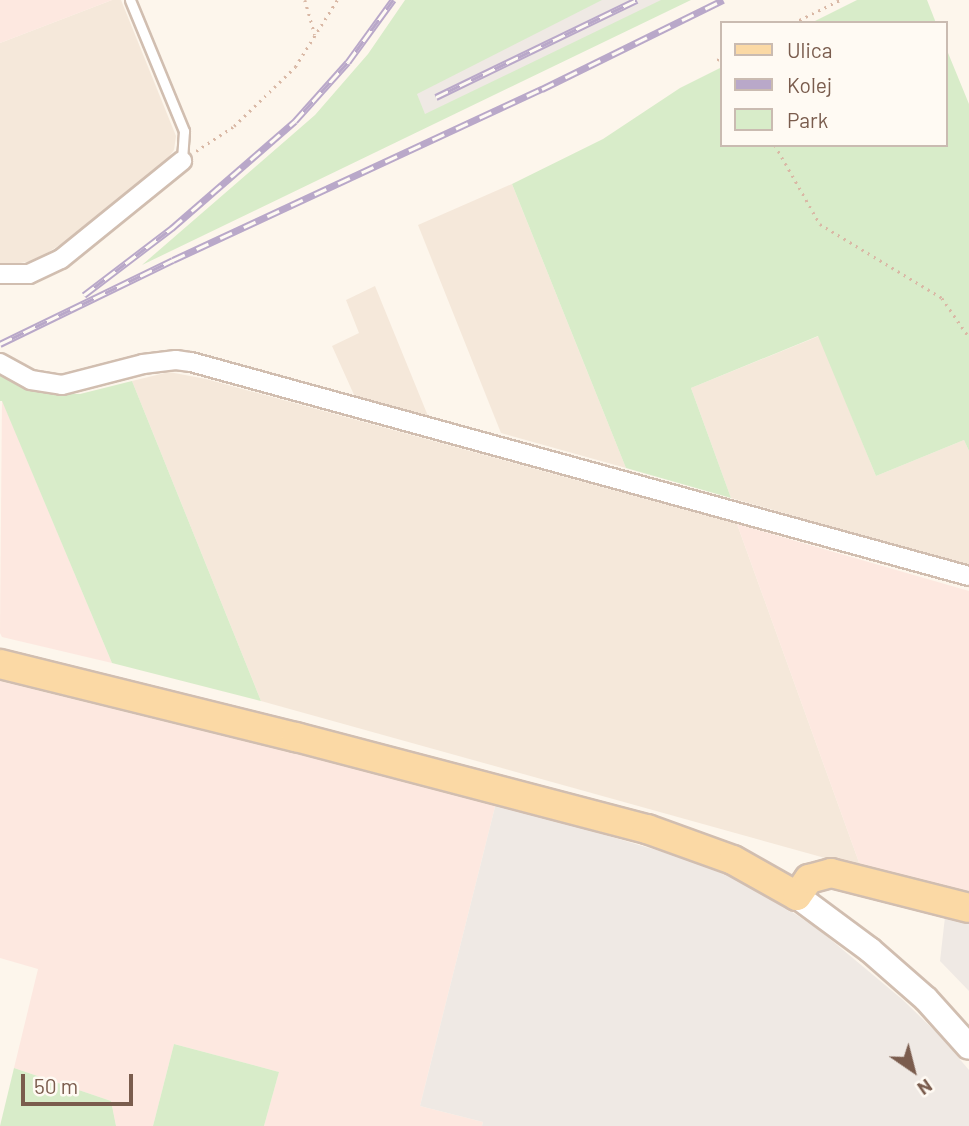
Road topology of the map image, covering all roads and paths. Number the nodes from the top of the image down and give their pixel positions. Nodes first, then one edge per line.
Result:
1 (130, 0) edge
2 (305, 0) edge
3 (337, 0) edge
4 (840, 0) edge
5 (797, 21) edge
6 (315, 34) junction
7 (776, 147) edge
8 (182, 161) junction
9 (0, 274) edge
10 (969, 337) edge
11 (0, 363) edge
12 (969, 576) edge
13 (0, 664) edge
14 (797, 896) junction
15 (969, 908) edge
16 (969, 1047) edge

1 - 8 lane
2 - 6 path
3 - 6 path
4 - 5 path
6 - 8 path
7 - 10 path
8 - 9 street
11 - 12 street
13 - 14 main road
14 - 15 main road
14 - 16 street

